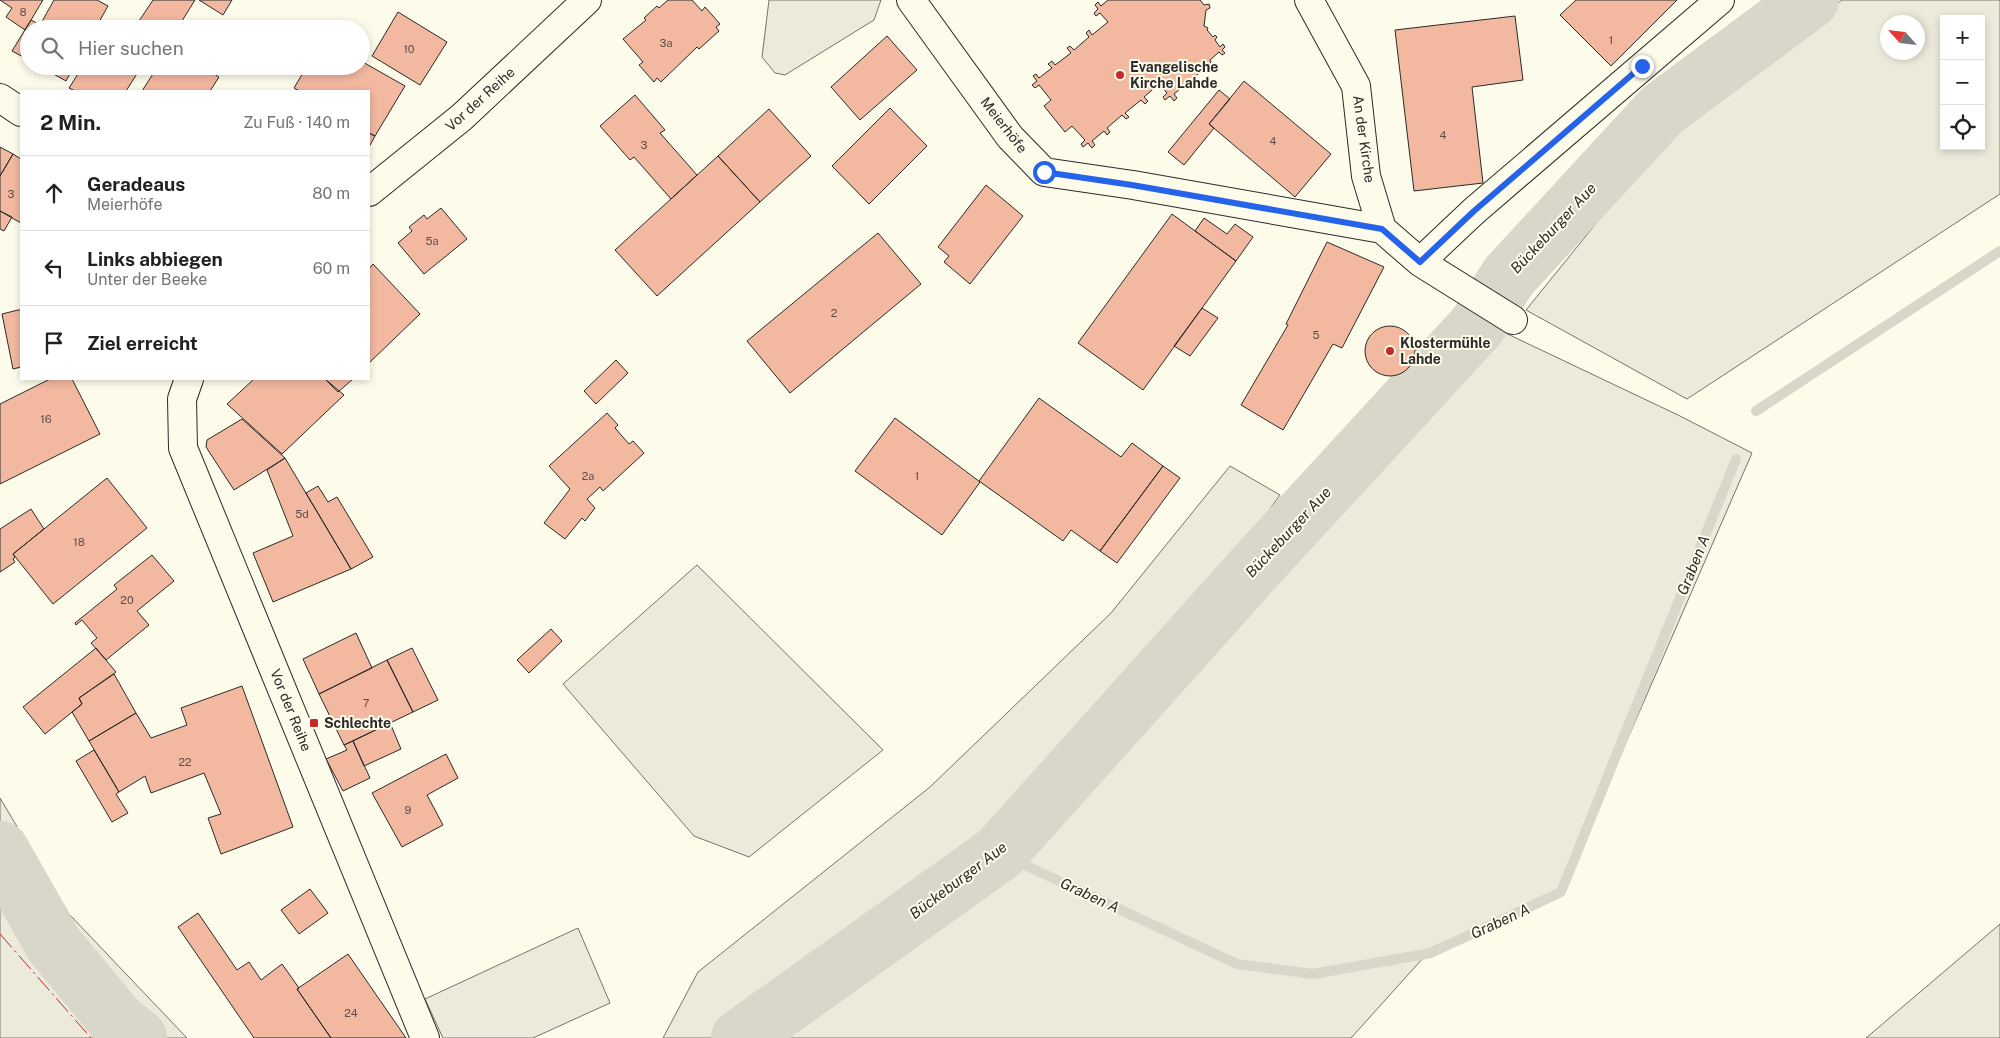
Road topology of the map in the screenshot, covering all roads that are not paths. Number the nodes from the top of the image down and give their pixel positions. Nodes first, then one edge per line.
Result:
1 (587, 0) edge
2 (911, 0) edge
3 (1309, 0) edge
4 (1720, 0) edge
5 (0, 98) edge
6 (20, 111) edge
7 (370, 191) edge
8 (1382, 229) junction
9 (1420, 262) junction
10 (1513, 320) dead end
11 (189, 380) edge
12 (425, 1038) edge

1 - 7 street, Vor der Reihe
2 - 8 street, Meierhöfe
3 - 8 street, An der Kirche
4 - 9 street
5 - 6 street
8 - 9 street
9 - 10 street
11 - 12 street, Vor der Reihe

